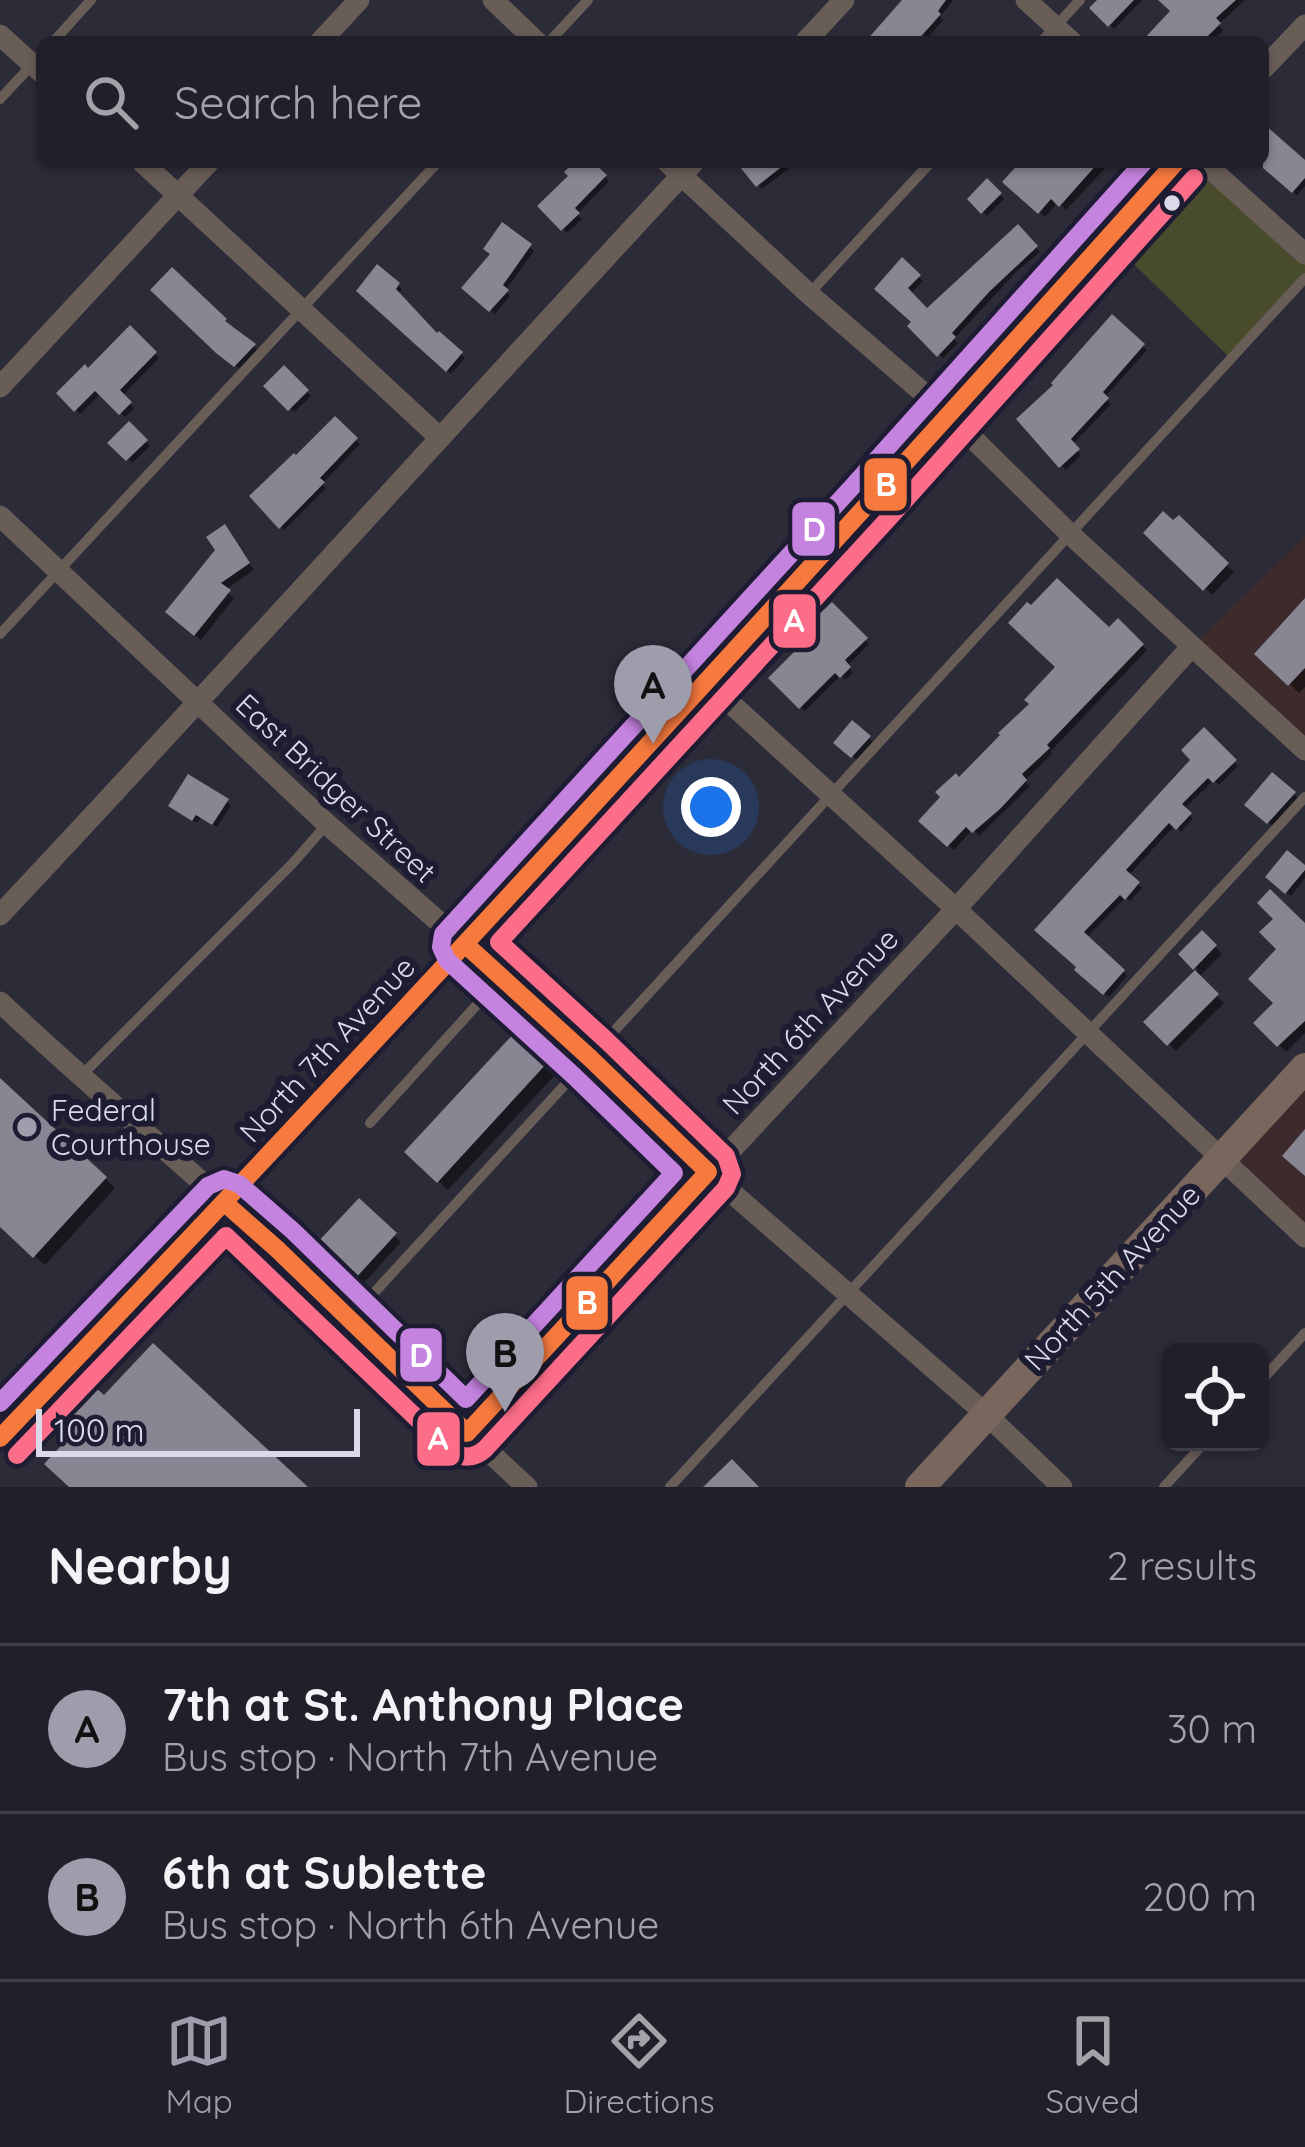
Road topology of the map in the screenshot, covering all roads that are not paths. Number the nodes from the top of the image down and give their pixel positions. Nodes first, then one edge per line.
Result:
1 (91, 0) edge
2 (359, 0) edge
3 (493, 0) edge
4 (588, 0) edge
5 (844, 0) edge
6 (1026, 0) edge
7 (1079, 0) edge
8 (1305, 25) edge
9 (0, 35) edge
10 (58, 36) edge
11 (326, 36) edge
12 (531, 36) edge
13 (555, 36) edge
14 (811, 36) edge
15 (1055, 36) edge
16 (1057, 36) edge
17 (36, 62) edge
18 (1269, 63) edge
19 (36, 67) edge
20 (0, 99) edge
21 (149, 168) edge
22 (203, 168) edge
23 (432, 168) edge
24 (679, 168) edge
25 (683, 168) edge
26 (925, 168) edge
27 (1171, 168) edge
28 (1210, 168) edge
29 (178, 195) junction
30 (1305, 254) edge
31 (1305, 278) edge
32 (809, 294) junction
33 (300, 311) junction
34 (0, 387) edge
35 (950, 415) junction
36 (439, 437) junction
37 (0, 516) edge
38 (1070, 534) junction
39 (58, 571) junction
40 (0, 634) edge
41 (1192, 646) junction
42 (705, 680) junction
43 (200, 702) junction
44 (1305, 751) edge
45 (832, 794) junction
46 (1305, 797) edge
47 (327, 824) junction
48 (956, 909) junction
49 (0, 915) edge
50 (465, 944) junction
51 (502, 977) junction
52 (0, 1002) edge
53 (1088, 1033) junction
54 (590, 1058) junction
55 (1305, 1067) edge
56 (80, 1078) junction
57 (370, 1123) dead end
58 (1220, 1160) junction
59 (709, 1172) junction
60 (225, 1203) junction
61 (1305, 1237) edge
62 (848, 1293) junction
63 (350, 1319) junction
64 (1305, 1333) edge
65 (1269, 1372) edge
66 (986, 1414) junction
67 (467, 1433) junction
68 (0, 1438) edge
69 (1197, 1451) edge
70 (527, 1487) edge
71 (670, 1487) edge
72 (920, 1487) edge
73 (1061, 1487) edge
74 (1164, 1487) edge

1 - 10 lane
2 - 11 street
3 - 12 street
4 - 13 lane
5 - 14 street
6 - 15 street
7 - 16 lane
8 - 18 street
9 - 17 street
19 - 20 lane
21 - 29 street
22 - 29 street
23 - 33 lane
24 - 36 street
25 - 32 street
26 - 32 lane
27 - 35 street, North 7th Avenue
28 - 30 street
29 - 33 street
29 - 34 street
31 - 38 lane
32 - 35 street
33 - 36 street
33 - 39 lane
35 - 38 street
35 - 42 street, North 7th Avenue
36 - 43 street
37 - 39 street, East Bridger Street
38 - 41 street
38 - 45 lane
39 - 40 lane
39 - 43 street, East Bridger Street
41 - 44 street
41 - 48 street, North 6th Avenue
42 - 45 street
42 - 50 street, North 7th Avenue
43 - 47 street, East Bridger Street
43 - 49 street
45 - 48 street
45 - 54 lane
46 - 53 lane
47 - 50 street, East Bridger Street
47 - 56 lane
48 - 53 street
48 - 59 street, North 6th Avenue
50 - 51 street, East Bridger Street
50 - 60 street, North 7th Avenue
51 - 54 street, East Bridger Street
51 - 57 lane
52 - 56 street
53 - 58 street
53 - 62 lane
54 - 59 street, East Bridger Street
54 - 63 lane
55 - 58 main road, North 5th Avenue
56 - 60 street
58 - 61 street
58 - 66 main road, North 5th Avenue
59 - 62 street, East Bridger Street
59 - 67 street, North 6th Avenue
60 - 63 street
60 - 68 street, North 7th Avenue
62 - 66 street, East Bridger Street
62 - 71 lane
63 - 67 street
64 - 65 lane
66 - 72 main road, North 5th Avenue
66 - 73 street, East Bridger Street
67 - 70 street
69 - 74 lane

